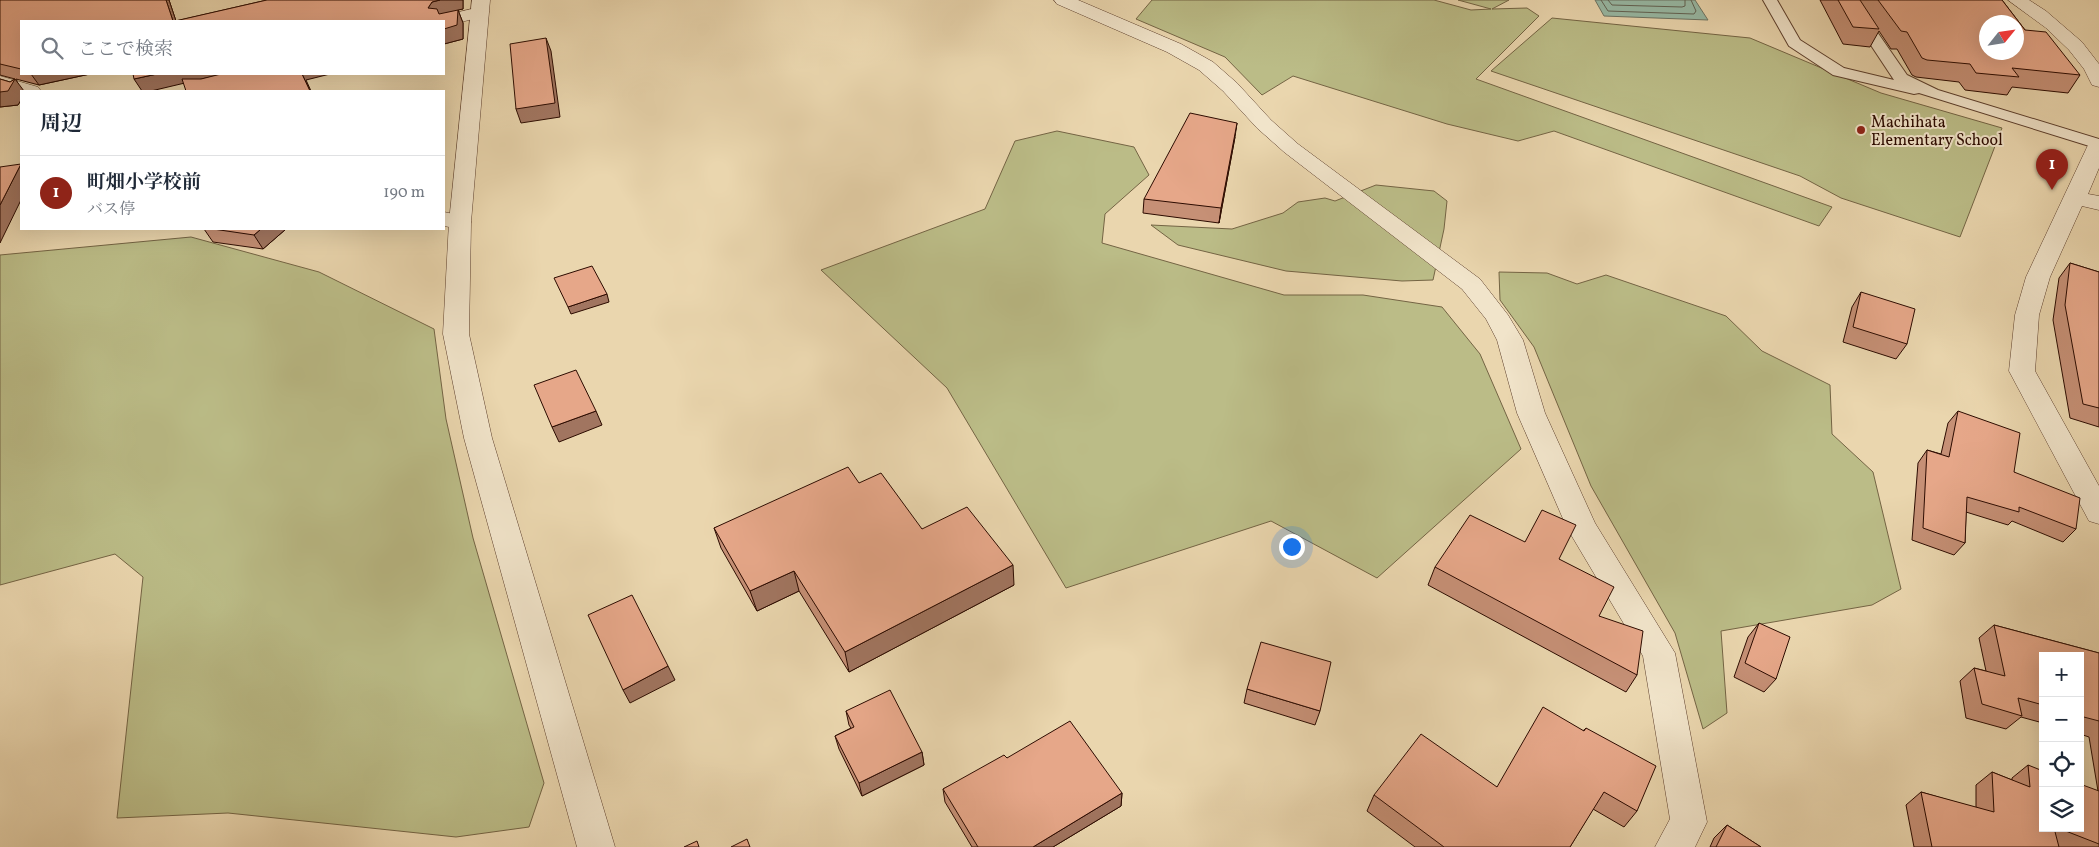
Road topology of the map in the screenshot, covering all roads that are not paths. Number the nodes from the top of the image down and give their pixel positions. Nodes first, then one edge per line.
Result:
1 (1063, 0) edge
2 (1770, 0) edge
3 (1848, 0) edge
4 (2016, 0) edge
5 (480, 6) edge
6 (445, 21) edge
7 (2099, 81) edge
8 (0, 82) edge
9 (28, 90) edge
10 (1932, 93) junction
11 (2099, 145) edge
12 (2074, 197) junction
13 (2099, 203) edge
14 (452, 220) edge
15 (2099, 513) edge
16 (596, 847) edge
17 (1674, 847) edge

1 - 17 street
2 - 10 lane
3 - 10 lane
4 - 7 street
5 - 6 street
5 - 14 street
8 - 9 street
10 - 11 lane
11 - 12 street
12 - 13 street
12 - 15 street
14 - 16 street

